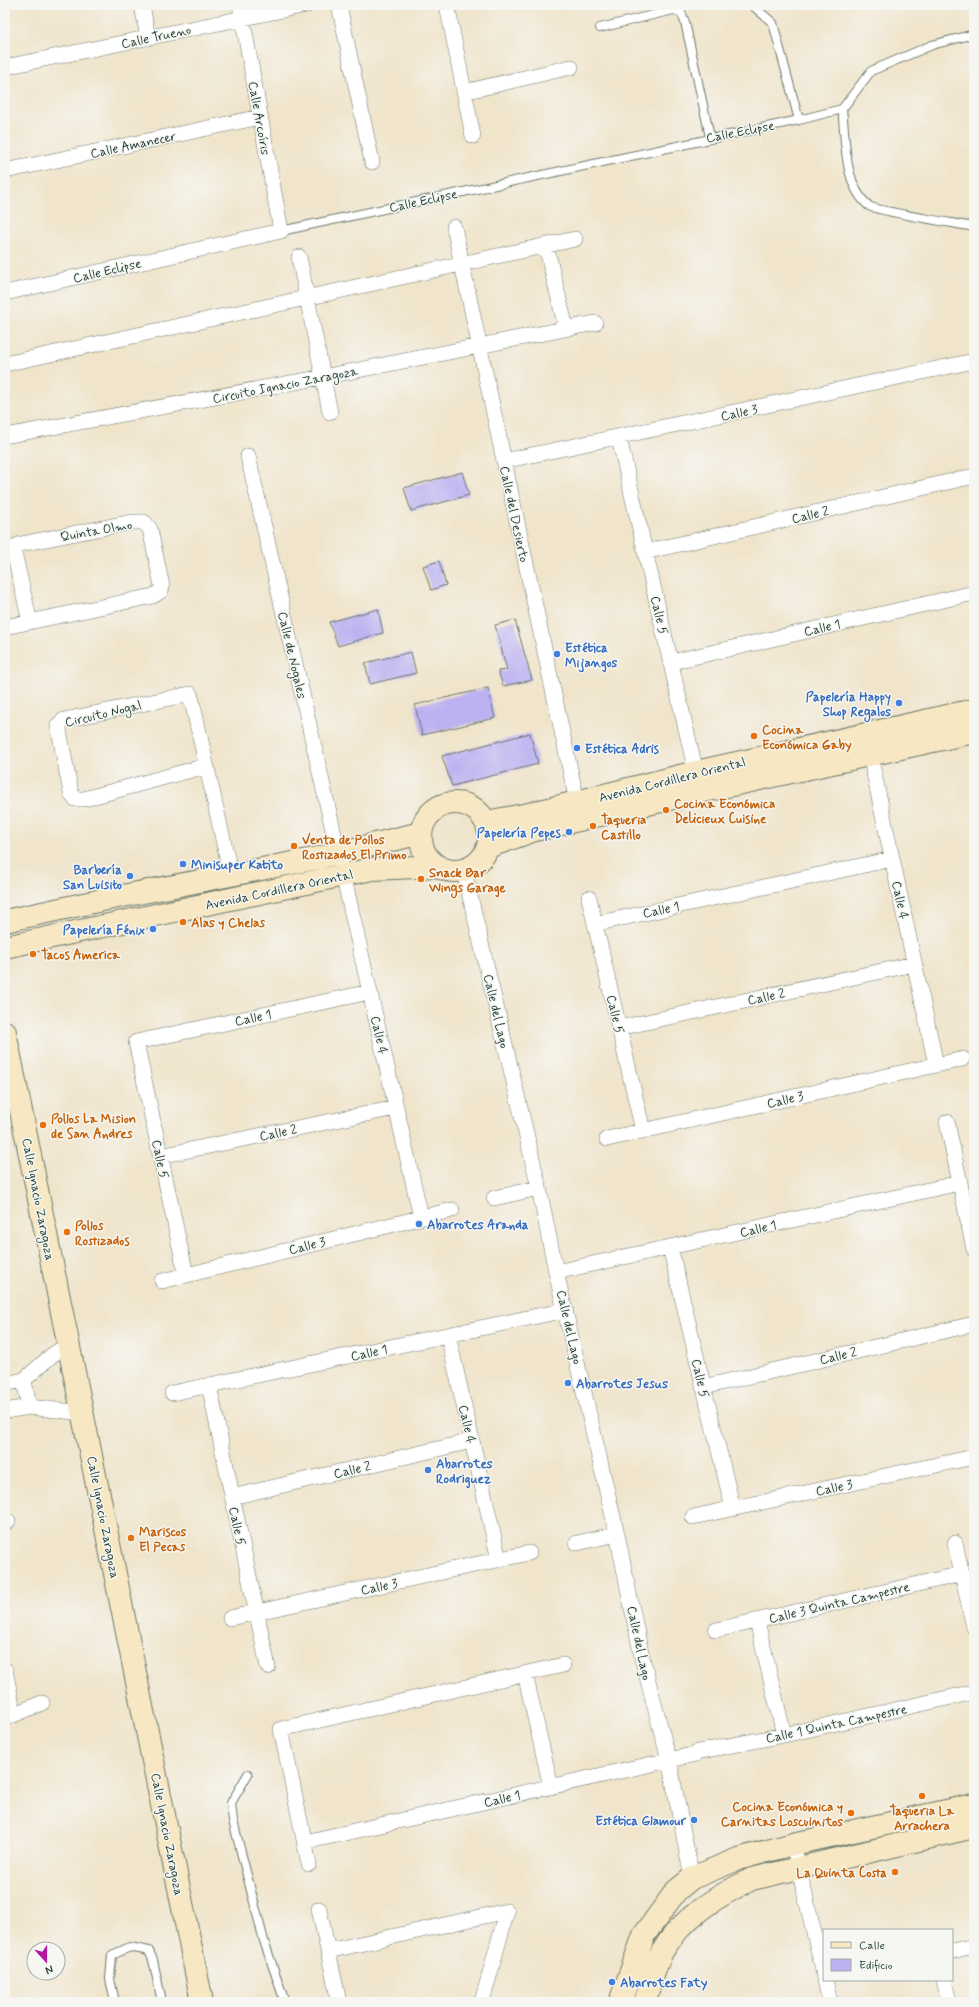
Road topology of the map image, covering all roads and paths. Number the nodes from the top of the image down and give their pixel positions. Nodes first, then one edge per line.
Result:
1 (142, 5) edge
2 (307, 5) edge
3 (339, 5) edge
4 (447, 5) edge
5 (752, 5) edge
6 (241, 12) edge
7 (600, 28) dead end
8 (974, 34) edge
9 (148, 38) junction
10 (5, 67) edge
11 (571, 67) dead end
12 (464, 92) junction
13 (842, 108) junction
14 (260, 117) junction
15 (799, 120) junction
16 (473, 136) dead end
17 (710, 137) junction
18 (372, 162) dead end
19 (5, 171) edge
20 (454, 227) dead end
21 (974, 227) edge
22 (281, 231) junction
23 (574, 239) dead end
24 (546, 246) junction
25 (299, 257) dead end
26 (461, 262) junction
27 (5, 292) edge
28 (307, 297) junction
29 (595, 323) dead end
30 (565, 329) junction
31 (479, 346) junction
32 (974, 361) edge
33 (5, 364) edge
34 (323, 377) junction
35 (330, 412) dead end
36 (5, 436) edge
37 (619, 438) junction
38 (248, 456) dead end
39 (504, 461) junction
40 (974, 476) edge
41 (645, 552) junction
42 (974, 593) edge
43 (30, 622) junction
44 (5, 627) edge
45 (671, 662) junction
46 (974, 711) edge
47 (974, 732) edge
48 (868, 745) junction
49 (206, 766) junction
50 (698, 782) junction
51 (577, 802) junction
52 (486, 822) junction
53 (420, 833) junction
54 (488, 847) junction
55 (338, 853) junction
56 (892, 859) junction
57 (436, 866) junction
58 (464, 871) junction
59 (231, 875) junction
60 (343, 875) junction
61 (589, 898) dead end
62 (102, 900) junction
63 (5, 921) edge
64 (595, 924) junction
65 (106, 925) junction
66 (5, 947) edge
67 (914, 964) junction
68 (370, 992) junction
69 (619, 1028) junction
70 (5, 1032) edge
71 (136, 1042) joint
72 (963, 1059) dead end
73 (936, 1065) junction
74 (396, 1108) junction
75 (947, 1122) dead end
76 (643, 1131) junction
77 (607, 1138) dead end
78 (160, 1156) junction
79 (960, 1183) junction
80 (539, 1188) junction
81 (494, 1198) dead end
82 (452, 1210) dead end
83 (421, 1217) junction
84 (670, 1247) junction
85 (974, 1249) edge
86 (556, 1272) junction
87 (186, 1275) junction
88 (162, 1281) dead end
89 (566, 1310) junction
90 (974, 1324) edge
91 (448, 1335) junction
92 (68, 1344) junction
93 (24, 1380) junction
94 (5, 1384) edge
95 (209, 1385) junction
96 (703, 1387) junction
97 (172, 1393) dead end
98 (29, 1407) junction
99 (5, 1412) edge
100 (82, 1413) junction
101 (472, 1441) junction
102 (974, 1457) edge
103 (232, 1497) junction
104 (733, 1509) junction
105 (694, 1517) dead end
106 (617, 1534) junction
107 (577, 1543) dead end
108 (955, 1543) dead end
109 (529, 1553) dead end
110 (499, 1560) junction
111 (962, 1574) junction
112 (256, 1612) junction
113 (230, 1618) dead end
114 (757, 1621) junction
115 (974, 1627) edge
116 (716, 1630) dead end
117 (563, 1665) dead end
118 (268, 1667) dead end
119 (5, 1670) edge
120 (525, 1674) junction
121 (974, 1692) edge
122 (42, 1703) dead end
123 (10, 1717) edge
124 (784, 1734) junction
125 (697, 1752) joint
126 (669, 1760) junction
127 (248, 1774) dead end
128 (551, 1787) junction
129 (974, 1805) edge
130 (974, 1828) edge
131 (305, 1842) junction
132 (793, 1844) junction
133 (309, 1864) dead end
134 (798, 1867) junction
135 (692, 1878) junction
136 (319, 1909) dead end
137 (974, 1946) edge
138 (953, 1951) edge
139 (328, 1952) junction
140 (823, 1971) edge
141 (826, 1981) edge
142 (944, 1981) edge
143 (115, 2002) edge
144 (162, 2002) edge
145 (202, 2002) edge
146 (285, 2002) edge
147 (339, 2002) edge
148 (482, 2002) edge
149 (620, 2002) edge
150 (644, 2002) edge
151 (830, 2002) edge
152 (949, 2002) edge

1 - 9 street
2 - 6 street, Calle Trueno
3 - 18 street
4 - 12 street
5 - 15 lane
6 - 9 street, Calle Trueno
6 - 14 street, Calle Arcoíris
7 - 17 lane
8 - 13 lane
9 - 10 street, Calle Trueno
11 - 12 street
12 - 16 street
13 - 15 lane, Calle Eclipse
13 - 21 lane
14 - 19 street, Calle Amanecer
14 - 22 street, Calle Arcoíris
15 - 17 lane, Calle Eclipse
17 - 22 lane, Calle Eclipse
20 - 26 street, Calle del Desierto
22 - 27 street, Calle Eclipse
23 - 24 street
24 - 26 street
24 - 30 street
25 - 28 street
26 - 28 street
26 - 31 street, Calle del Desierto
28 - 33 street
28 - 34 street
29 - 30 street, Circuito Ignacio Zaragoza
30 - 31 street, Circuito Ignacio Zaragoza
31 - 34 street, Circuito Ignacio Zaragoza
31 - 39 street, Calle del Desierto
32 - 37 street, Calle 3
34 - 35 street
34 - 36 street, Circuito Ignacio Zaragoza
37 - 39 street, Calle 3
37 - 41 street, Calle 5
38 - 55 street, Calle de Nogales
39 - 51 street, Calle del Desierto
40 - 41 street, Calle 2
41 - 45 street, Calle 5
42 - 45 street, Calle 1
43 - 43 street, Quinta Olmo
43 - 44 street, Quinta Olmo
45 - 50 street, Calle 5
46 - 48 street, Avenida Cordillera Oriental
47 - 48 street, Avenida Cordillera Oriental
48 - 50 street, Avenida Cordillera Oriental
48 - 56 street, Calle 4
49 - 49 street, Circuito Nogal
49 - 59 street, Circuito Nogal
50 - 51 street, Avenida Cordillera Oriental
50 - 54 street, Avenida Cordillera Oriental
51 - 52 street, Avenida Cordillera Oriental
52 - 53 street
52 - 54 street
53 - 55 street, Avenida Cordillera Oriental
53 - 57 street
54 - 58 street
55 - 59 street, Avenida Cordillera Oriental
55 - 60 street, Calle 4
56 - 64 street, Calle 1
56 - 67 street, Calle 4
57 - 58 street
57 - 60 street, Avenida Cordillera Oriental
58 - 80 street, Calle del Lago
59 - 62 street, Avenida Cordillera Oriental
60 - 65 street, Avenida Cordillera Oriental
60 - 68 street, Calle 4
61 - 64 street, Calle 5
62 - 63 street, Avenida Cordillera Oriental
62 - 65 street
64 - 69 street, Calle 5
65 - 66 street, Avenida Cordillera Oriental
67 - 69 street, Calle 2
67 - 73 street, Calle 4
68 - 71 street, Calle 1
68 - 74 street, Calle 4
69 - 76 street, Calle 5
70 - 92 street, Calle Ignacio Zaragoza
71 - 78 street, Calle 5
72 - 73 street, Calle 3
73 - 76 street, Calle 3
74 - 78 street, Calle 2
74 - 83 street, Calle 4
75 - 79 street
76 - 77 street, Calle 3
78 - 87 street, Calle 5
79 - 84 street, Calle 1
79 - 85 street
80 - 81 street
80 - 86 street, Calle del Lago
82 - 83 street, Calle 3
83 - 87 street, Calle 3
84 - 86 street, Calle 1
84 - 96 street, Calle 5
86 - 89 street, Calle del Lago
87 - 88 street, Calle 3
89 - 91 street, Calle 1
89 - 106 street, Calle del Lago
90 - 96 street, Calle 2
91 - 95 street, Calle 1
91 - 101 street, Calle 4
92 - 93 street
92 - 100 street, Calle Ignacio Zaragoza
93 - 94 street
93 - 98 street
95 - 97 street, Calle 1
95 - 103 street, Calle 5
96 - 104 street, Calle 5
98 - 99 street
98 - 100 street
100 - 145 street, Calle Ignacio Zaragoza
101 - 103 street, Calle 2
101 - 110 street, Calle 4
102 - 104 street, Calle 3
103 - 112 street, Calle 5
104 - 105 street, Calle 3
106 - 107 street
106 - 126 street, Calle del Lago
108 - 111 street
109 - 110 street, Calle 3
110 - 112 street, Calle 3
111 - 114 street, Calle 3 Quinta Campestre
111 - 115 street
112 - 113 street, Calle 3
112 - 118 street, Calle 5
114 - 116 street, Calle 3 Quinta Campestre
114 - 124 street
117 - 120 street
119 - 123 street
120 - 128 street
120 - 131 street
121 - 124 street, Calle 1 Quinta Campestre
122 - 123 street
124 - 125 street, Calle 1 Quinta Campestre
125 - 126 street, Calle 1
126 - 128 street, Calle 1
126 - 135 street, Calle del Lago
127 - 146 lane
128 - 131 street, Calle 1
129 - 132 street
130 - 134 street
131 - 133 street
132 - 134 street
132 - 135 street
134 - 140 street
134 - 150 street
135 - 149 street
136 - 139 street
137 - 138 street
139 - 147 street
139 - 148 street
141 - 151 street
142 - 152 street
143 - 144 lane

